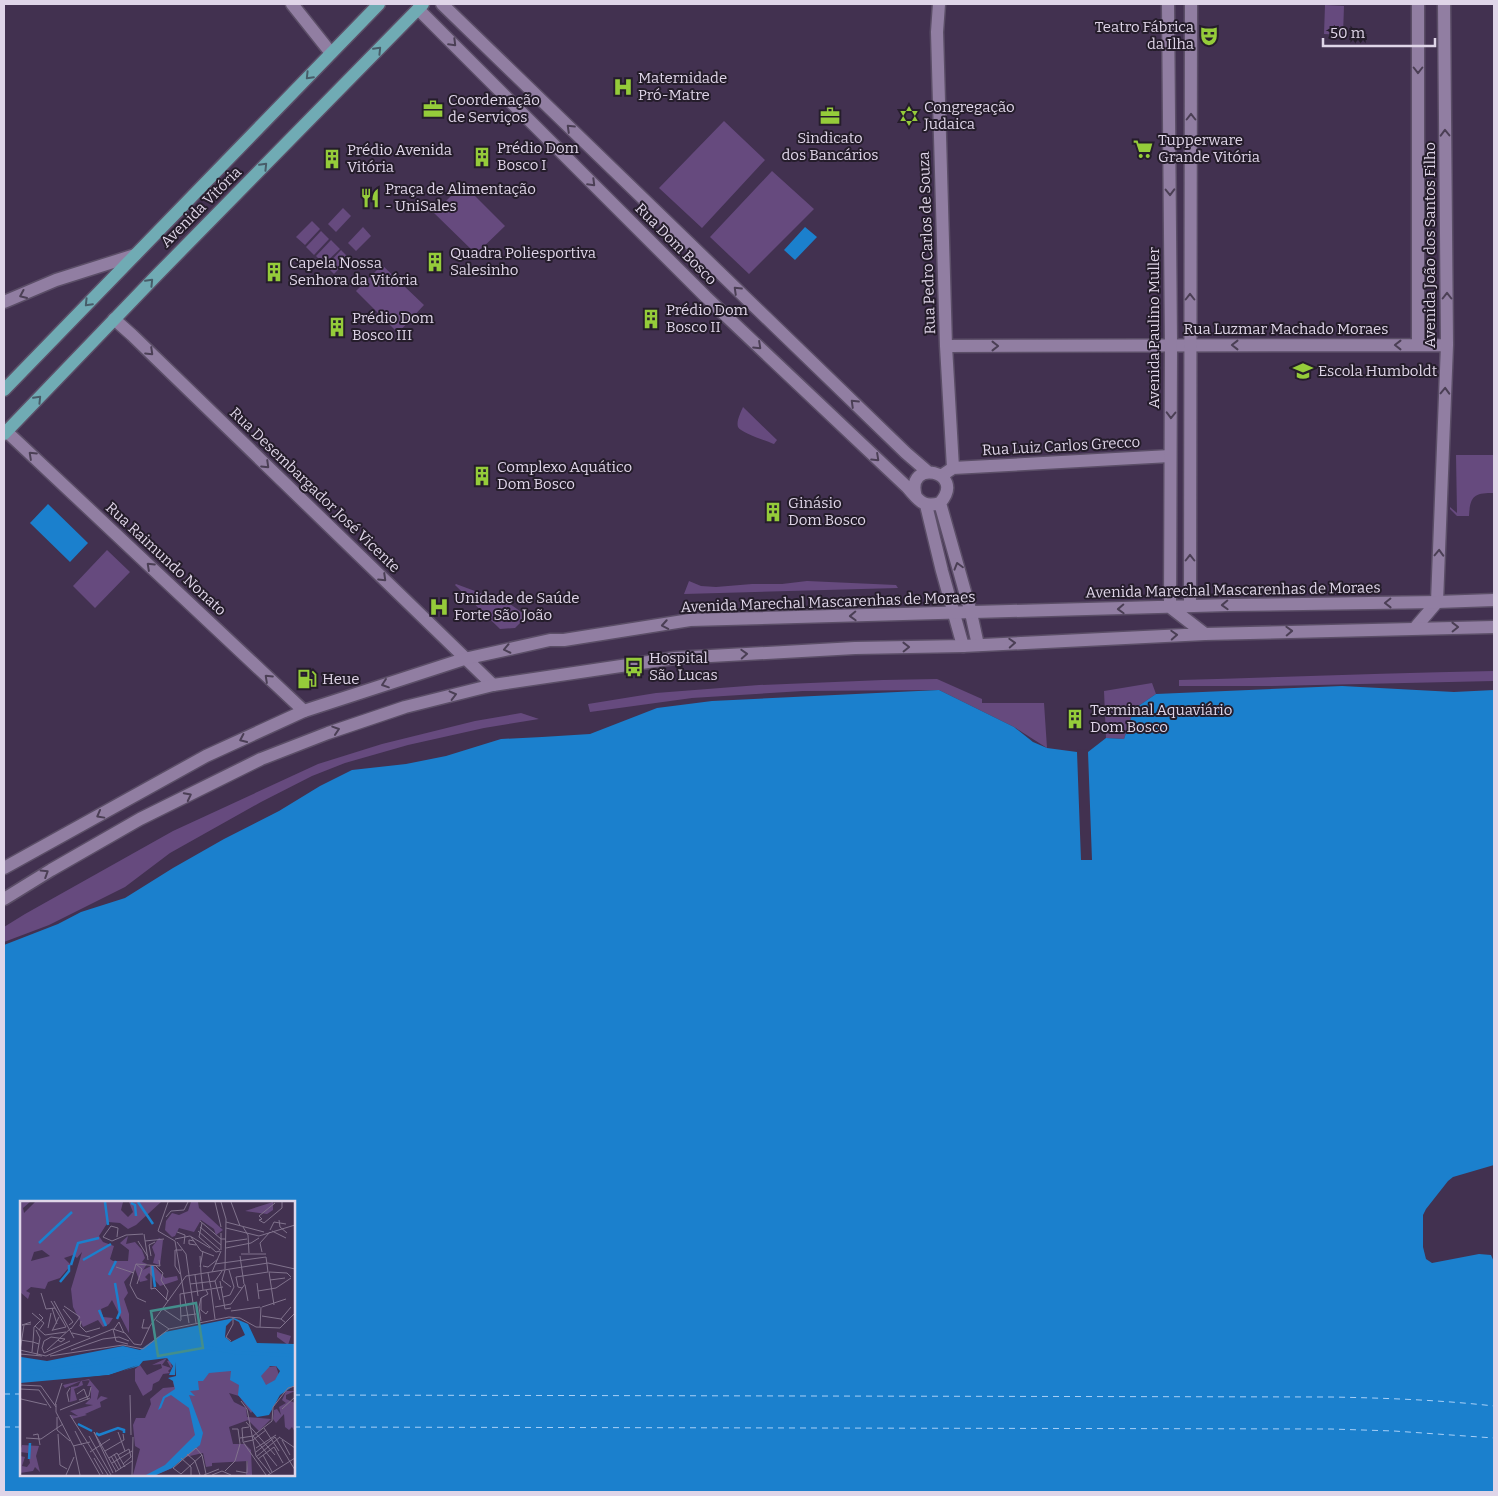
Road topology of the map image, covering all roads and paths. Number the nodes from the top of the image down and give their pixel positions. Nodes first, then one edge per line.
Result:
1 (292, 4) edge
2 (380, 4) edge
3 (442, 4) edge
4 (939, 4) edge
5 (1168, 4) edge
6 (1191, 4) edge
7 (1418, 4) edge
8 (1444, 4) edge
9 (421, 6) edge
10 (332, 53) junction
11 (135, 255) junction
12 (4, 302) edge
13 (114, 319) junction
14 (1171, 345) junction
15 (1190, 345) junction
16 (1418, 345) junction
17 (1447, 345) junction
18 (946, 346) junction
19 (4, 390) edge
20 (5, 433) edge
21 (1170, 456) junction
22 (953, 468) junction
23 (928, 472) junction
24 (941, 476) junction
25 (921, 501) junction
26 (940, 503) junction
27 (1494, 600) edge
28 (1437, 602) junction
29 (1190, 606) junction
30 (1170, 607) junction
31 (971, 613) junction
32 (954, 614) junction
33 (1494, 627) edge
34 (1415, 628) junction
35 (1205, 634) junction
36 (978, 645) junction
37 (963, 646) junction
38 (464, 658) junction
39 (493, 685) junction
40 (304, 711) junction
41 (4, 868) edge
42 (4, 899) edge

1 - 10 street
2 - 10 main road, Avenida Vitória
23 -> 3 street, Rua Dom Bosco
4 - 18 street, Rua Pedro Carlos de Souza
5 -> 14 street, Avenida Paulino Muller
15 -> 6 street
7 -> 16 street, Avenida João dos Santos Filho
17 -> 8 street, Avenida João dos Santos Filho
13 -> 9 main road, Avenida Vitória
9 -> 25 street, Rua Dom Bosco
10 -> 11 main road, Avenida Vitória
11 -> 12 street
11 -> 19 main road, Avenida Vitória
20 -> 13 main road, Avenida Vitória
13 -> 38 street, Rua Desembargador José Vicente
14 - 15 street, Rua Luzmar Machado Moraes
18 -> 14 street, Rua Luzmar Machado Moraes
14 -> 21 street, Avenida Paulino Muller
16 -> 15 street, Rua Luzmar Machado Moraes
29 -> 15 street
16 - 17 street, Rua Luzmar Machado Moraes
28 -> 17 street, Avenida João dos Santos Filho
18 - 22 street, Rua Pedro Carlos de Souza
40 -> 20 street, Rua Raimundo Nonato
21 - 22 street, Rua Luiz Carlos Grecco
21 - 30 street, Avenida Paulino Muller
22 - 24 street
23 - 24 street
23 - 25 street
24 - 26 street
25 - 26 street
25 - 32 street
31 -> 26 street
27 - 28 street, Avenida Marechal Mascarenhas de Moraes
28 -> 29 street, Avenida Marechal Mascarenhas de Moraes
28 - 34 street
29 - 30 street, Avenida Marechal Mascarenhas de Moraes
30 -> 31 street, Avenida Marechal Mascarenhas de Moraes
30 - 35 street
31 - 32 street, Avenida Marechal Mascarenhas de Moraes
31 - 36 street
32 - 37 street
32 -> 38 street, Avenida Marechal Mascarenhas de Moraes
34 -> 33 street
35 -> 34 street
36 -> 35 street
36 - 37 street
39 -> 37 street
38 - 39 street, Rua Desembargador José Vicente
38 -> 40 street, Avenida Marechal Mascarenhas de Moraes
42 -> 39 street
40 -> 41 street, Avenida Marechal Mascarenhas de Moraes

